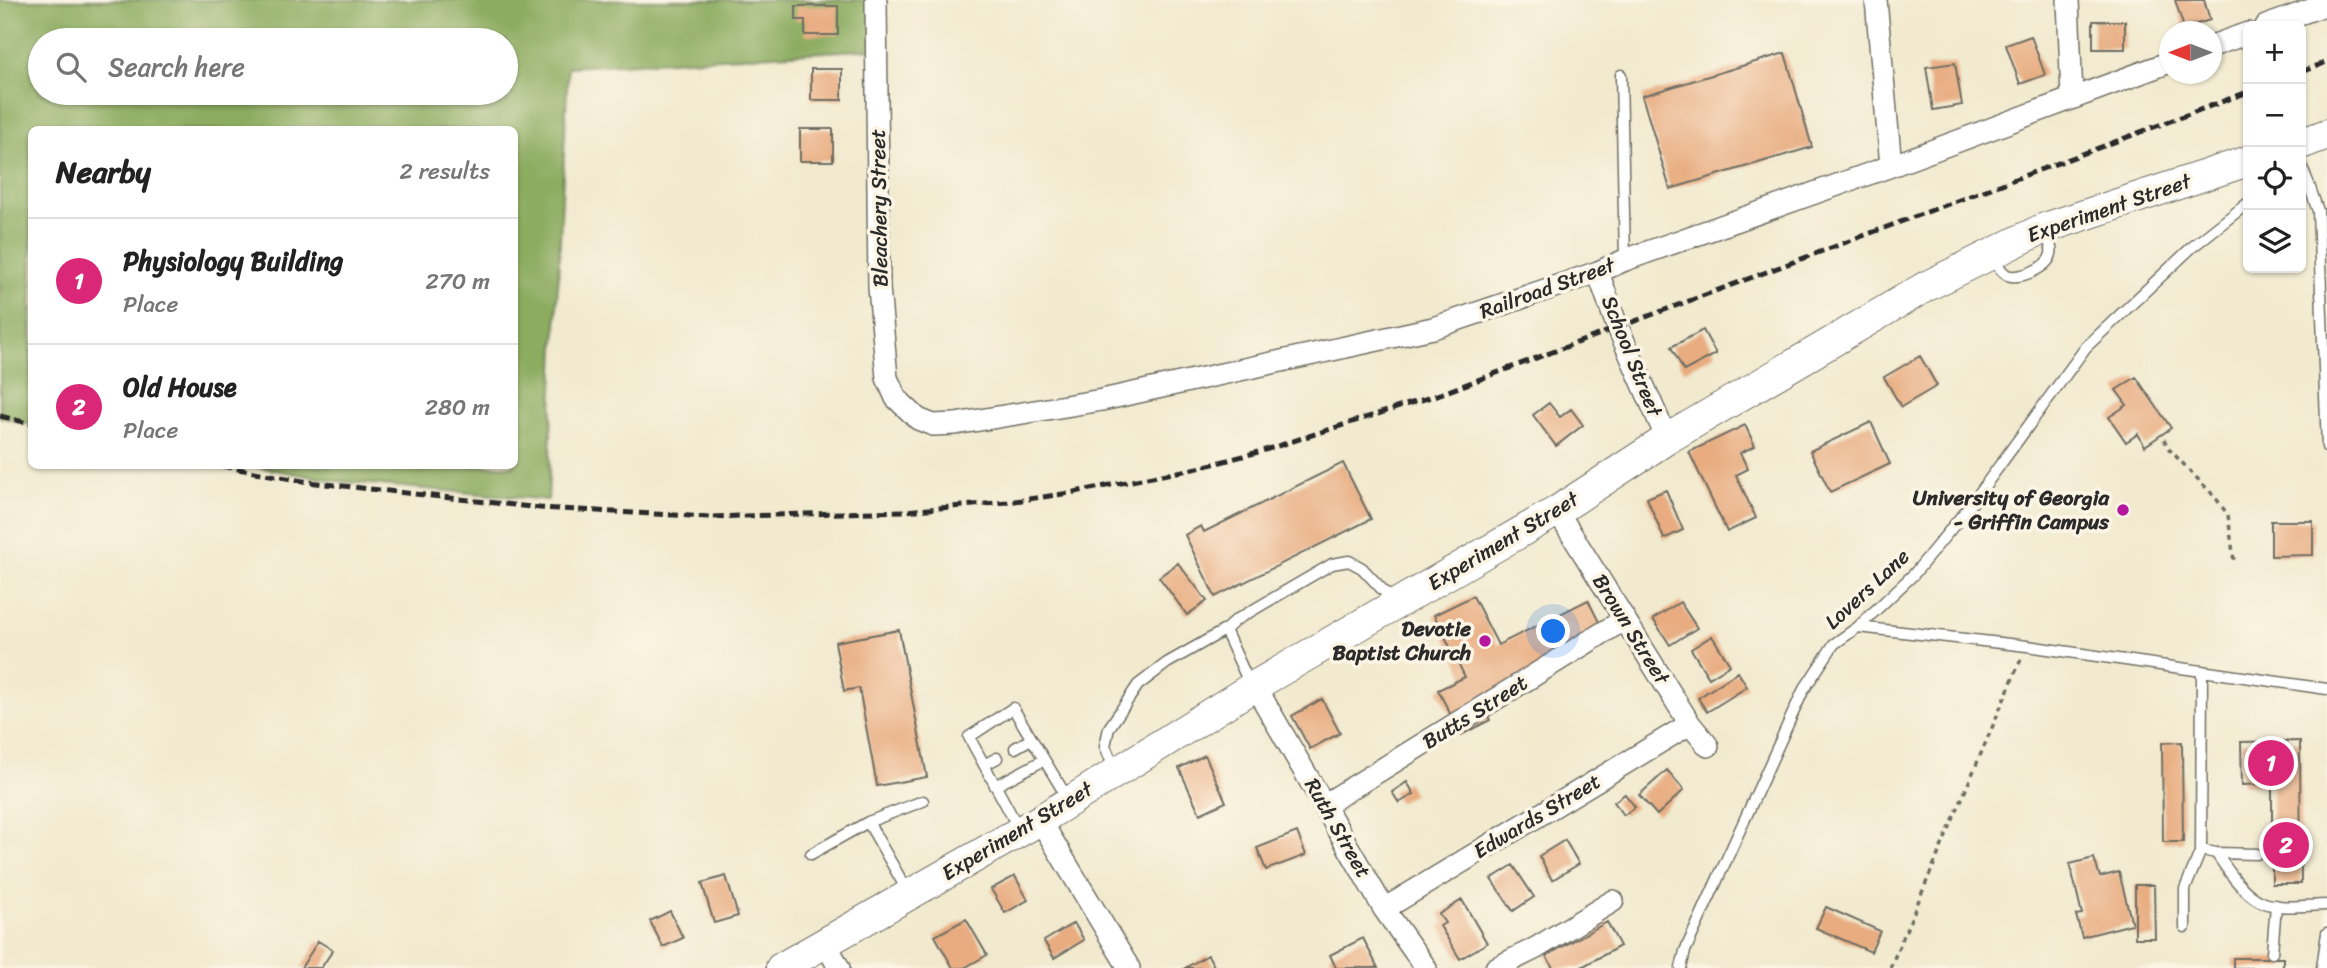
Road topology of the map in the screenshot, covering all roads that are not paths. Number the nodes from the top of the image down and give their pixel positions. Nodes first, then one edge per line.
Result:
1 (876, 0) edge
2 (1876, 0) edge
3 (2068, 0) edge
4 (2327, 4) edge
5 (2280, 21) edge
6 (2243, 35) edge
7 (2222, 42) edge
8 (2159, 66) edge
9 (1621, 75) dead end
10 (2072, 97) junction
11 (2327, 134) edge
12 (2306, 142) edge
13 (2243, 163) edge
14 (1891, 166) junction
15 (2306, 187) edge
16 (2243, 208) edge
17 (1625, 260) junction
18 (1598, 272) junction
19 (907, 410) joint
20 (1667, 439) junction
21 (2327, 447) edge
22 (1557, 510) junction
23 (1396, 604) junction
24 (1625, 619) junction
25 (1858, 627) junction
26 (1225, 630) junction
27 (2202, 671) junction
28 (1253, 687) junction
29 (2327, 688) edge
30 (1690, 724) junction
31 (1031, 739) junction
32 (1708, 746) dead end
33 (1015, 748) dead end
34 (997, 758) dead end
35 (1044, 760) junction
36 (984, 765) junction
37 (1116, 772) junction
38 (996, 786) junction
39 (923, 801) dead end
40 (1069, 801) junction
41 (1324, 805) junction
42 (868, 822) junction
43 (1030, 825) junction
44 (2201, 850) junction
45 (2216, 853) junction
46 (811, 854) dead end
47 (2257, 854) dead end
48 (909, 894) junction
49 (1613, 901) dead end
50 (2276, 905) junction
51 (2327, 905) edge
52 (1384, 909) junction
53 (2185, 927) dead end
54 (2327, 933) edge
55 (825, 942) junction
56 (2272, 953) dead end
57 (781, 968) edge
58 (839, 968) edge
59 (1129, 968) edge
60 (1426, 968) edge
61 (1496, 968) edge
62 (1681, 968) edge
63 (2322, 968) edge

1 - 19 street, Bleachery Street
2 - 14 street
3 - 10 street
4 - 5 street
6 - 7 street
8 - 10 street, Railroad Street
9 - 17 lane
10 - 14 street, Railroad Street
11 - 12 main road
13 - 20 main road, Experiment Street
14 - 17 street, Railroad Street
15 - 21 lane
16 - 25 lane, Lovers Lane
17 - 18 street, Railroad Street
18 - 19 street, Railroad Street
18 - 20 street, School Street
20 - 22 main road, Experiment Street
22 - 23 main road, Experiment Street
22 - 24 street, Brown Street
23 - 26 lane
23 - 28 main road, Experiment Street
24 - 30 street, Brown Street
24 - 41 street, Butts Street
25 - 27 lane
25 - 62 lane, Lovers Lane
26 - 28 lane
26 - 37 lane
27 - 29 lane
27 - 44 lane
28 - 37 main road, Experiment Street
28 - 41 street, Ruth Street
30 - 32 street, Brown Street
30 - 52 street, Edwards Street
31 - 33 lane
31 - 35 lane
31 - 36 lane
34 - 36 lane
35 - 38 lane
35 - 40 lane
36 - 38 lane
37 - 40 main road, Experiment Street
38 - 43 lane
39 - 42 lane
40 - 43 main road, Experiment Street
41 - 52 street, Ruth Street
42 - 46 lane
42 - 48 lane
43 - 48 main road, Experiment Street
43 - 59 street
44 - 45 lane
44 - 53 lane
45 - 47 lane
45 - 50 lane
48 - 55 main road, Experiment Street
49 - 61 street
50 - 51 lane
50 - 56 lane
52 - 60 street, Ruth Street
54 - 63 lane
55 - 57 main road, Experiment Street
55 - 58 street

